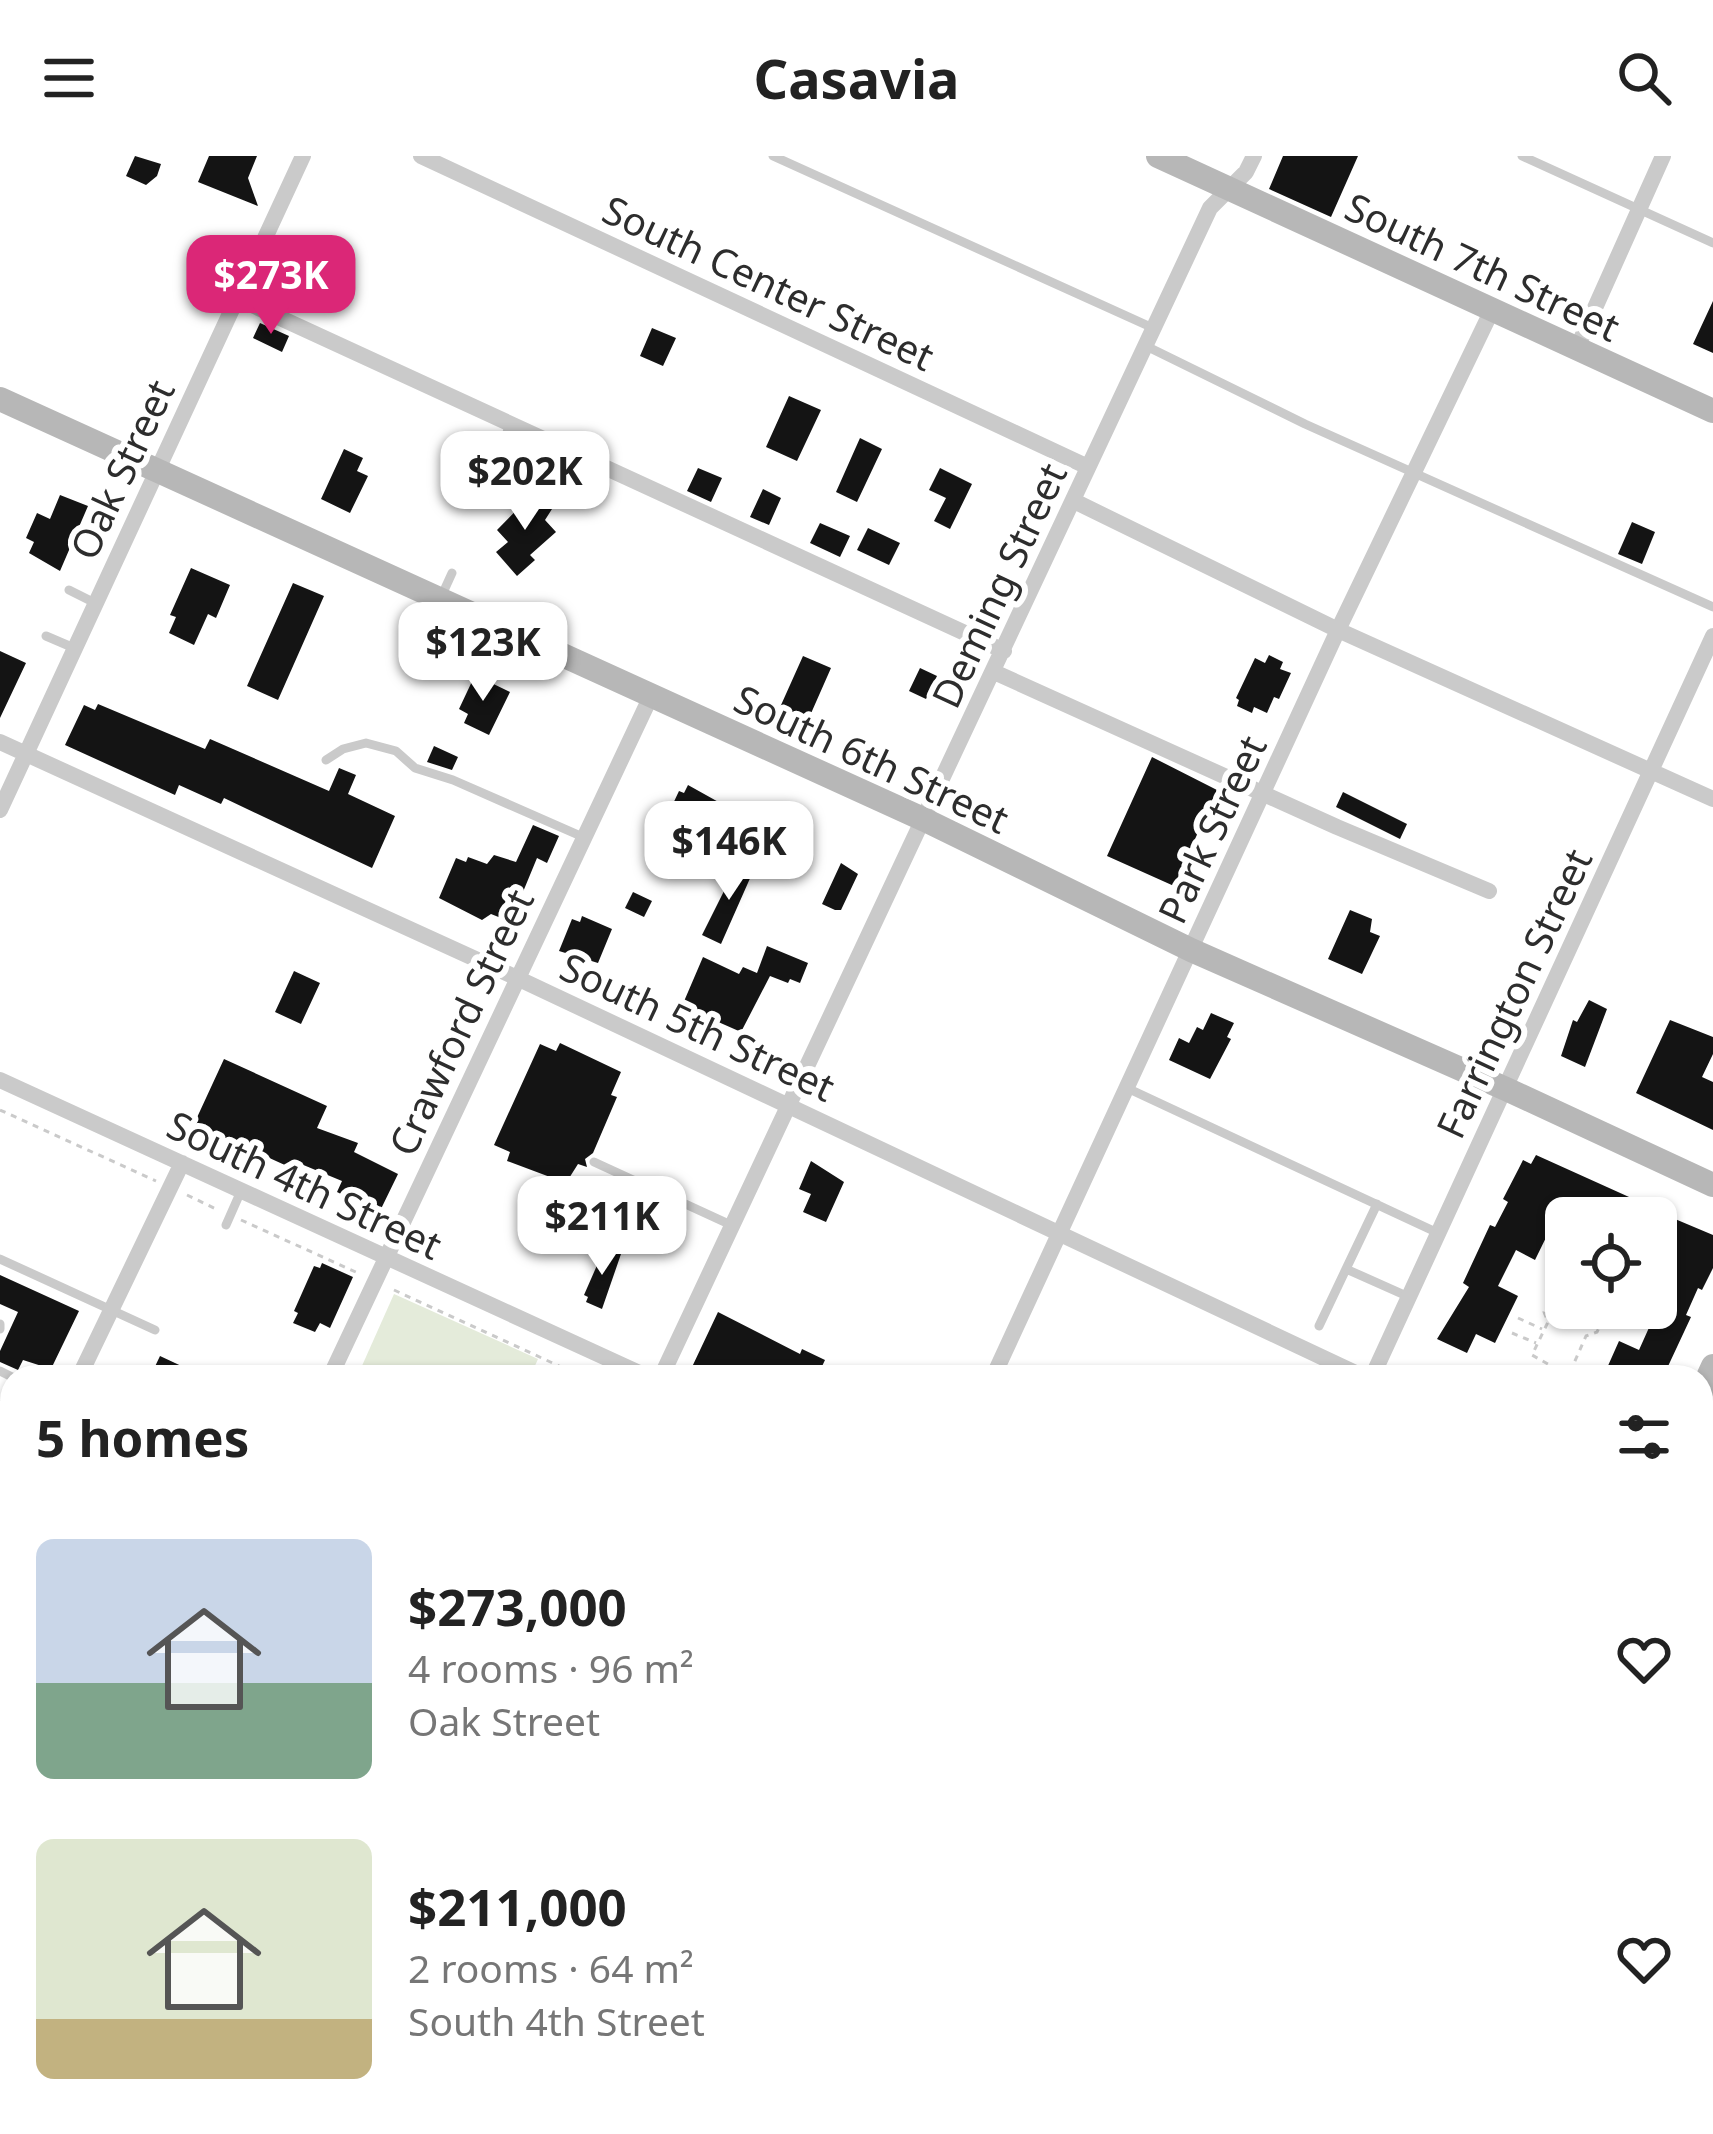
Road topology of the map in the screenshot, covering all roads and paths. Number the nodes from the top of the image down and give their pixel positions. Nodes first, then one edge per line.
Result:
1 (304, 156) edge
2 (421, 156) edge
3 (773, 156) edge
4 (1158, 156) edge
5 (1254, 156) edge
6 (1522, 156) edge
7 (1663, 156) edge
8 (1229, 188) junction
9 (1639, 209) junction
10 (1713, 243) edge
11 (237, 298) junction
12 (1492, 310) junction
13 (1149, 336) junction
14 (1577, 347) junction
15 (0, 399) edge
16 (1713, 411) edge
17 (510, 420) junction
18 (502, 448) dead end
19 (1088, 467) junction
20 (156, 470) junction
21 (1414, 472) junction
22 (1074, 501) junction
23 (452, 573) dead end
24 (69, 590) dead end
25 (440, 600) junction
26 (95, 603) junction
27 (1713, 608) edge
28 (1338, 630) junction
29 (46, 636) dead end
30 (1713, 636) edge
31 (74, 648) junction
32 (1004, 651) junction
33 (994, 671) junction
34 (651, 696) junction
35 (0, 742) edge
36 (26, 754) junction
37 (326, 760) dead end
38 (1650, 772) junction
39 (1263, 793) junction
40 (1713, 799) edge
41 (0, 810) edge
42 (925, 820) junction
43 (584, 837) junction
44 (1489, 891) dead end
45 (1191, 950) junction
46 (517, 978) junction
47 (0, 1080) edge
48 (1127, 1088) junction
49 (1506, 1089) junction
50 (791, 1106) junction
51 (0, 1109) edge
52 (245, 1147) dead end
53 (242, 1156) dead end
54 (595, 1162) dead end
55 (182, 1163) junction
56 (1713, 1185) edge
57 (170, 1187) junction
58 (241, 1191) junction
59 (1376, 1204) junction
60 (228, 1220) junction
61 (733, 1226) junction
62 (1060, 1232) junction
63 (1438, 1234) junction
64 (386, 1258) junction
65 (0, 1259) edge
66 (1346, 1269) junction
67 (376, 1280) junction
68 (1409, 1297) junction
69 (112, 1310) junction
70 (1518, 1318) dead end
71 (1319, 1326) dead end
72 (1598, 1329) edge
73 (155, 1330) dead end
74 (1544, 1330) joint
75 (1512, 1333) dead end
76 (1537, 1344) junction
77 (86, 1365) edge
78 (336, 1365) edge
79 (557, 1365) edge
80 (622, 1365) edge
81 (667, 1365) edge
82 (1005, 1365) edge
83 (1343, 1365) edge
84 (1374, 1365) edge
85 (1548, 1365) edge
86 (1574, 1365) edge

1 - 11 street, Oak Street
2 - 19 street, South Center Street
3 - 13 lane
4 - 8 street, South 7th Street
5 - 8 street, Deming Street
6 - 9 lane
7 - 9 street
8 - 12 street, South 7th Street
8 - 13 street, Deming Street
9 - 10 lane
9 - 14 street
11 - 17 street
11 - 20 street, Oak Street
12 - 14 street, South 7th Street
12 - 21 street, Park Street
13 - 19 street, Deming Street
13 - 21 lane
14 - 16 street, South 7th Street
15 - 20 street, South 6th Street
17 - 18 lane
17 - 32 street
19 - 22 street, Deming Street
20 - 25 street, South 6th Street
20 - 26 street, Oak Street
21 - 27 lane
21 - 28 street, Park Street
22 - 28 street
22 - 32 street, Deming Street
23 - 25 lane
24 - 26 lane
25 - 34 street, South 6th Street
26 - 31 street, Oak Street
28 - 38 street
28 - 39 street, Park Street
29 - 31 lane
30 - 38 street, Farrington Street
31 - 36 street, Oak Street
32 - 33 street, Deming Street
33 - 39 street
33 - 42 street, Deming Street
34 - 42 street, South 6th Street
34 - 43 street, Crawford Street
35 - 36 street, South 5th Street
36 - 41 street, Oak Street
36 - 46 street, South 5th Street
37 - 43 lane
38 - 40 street
38 - 49 street, Farrington Street
39 - 44 street
39 - 45 street, Park Street
42 - 45 street, South 6th Street
42 - 50 street, Deming Street
43 - 46 street, Crawford Street
45 - 48 street, Park Street
45 - 49 street, South 6th Street
46 - 50 street, South 5th Street
46 - 64 street, Crawford Street
47 - 55 street, South 4th Street
48 - 59 lane
48 - 62 street, Park Street
49 - 56 street, South 6th Street
49 - 63 street, Farrington Street
50 - 61 street, Deming Street
50 - 62 street, South 5th Street
51 - 57 path
52 - 53 path
54 - 61 lane
55 - 57 street
55 - 58 street, South 4th Street
57 - 60 path
57 - 69 street
58 - 60 lane
58 - 64 street, South 4th Street
59 - 63 lane
59 - 66 lane
60 - 67 path
61 - 81 street, Deming Street
62 - 82 street, Park Street
62 - 83 street, South 5th Street
63 - 68 street, Farrington Street
64 - 67 street, Crawford Street
64 - 80 street, South 4th Street
65 - 69 lane
66 - 68 lane
66 - 71 lane
67 - 78 street, Crawford Street
67 - 79 path
68 - 84 street, Farrington Street
69 - 73 lane
69 - 77 street
70 - 74 path
72 - 86 path
74 - 76 path
75 - 76 path
76 - 85 path

